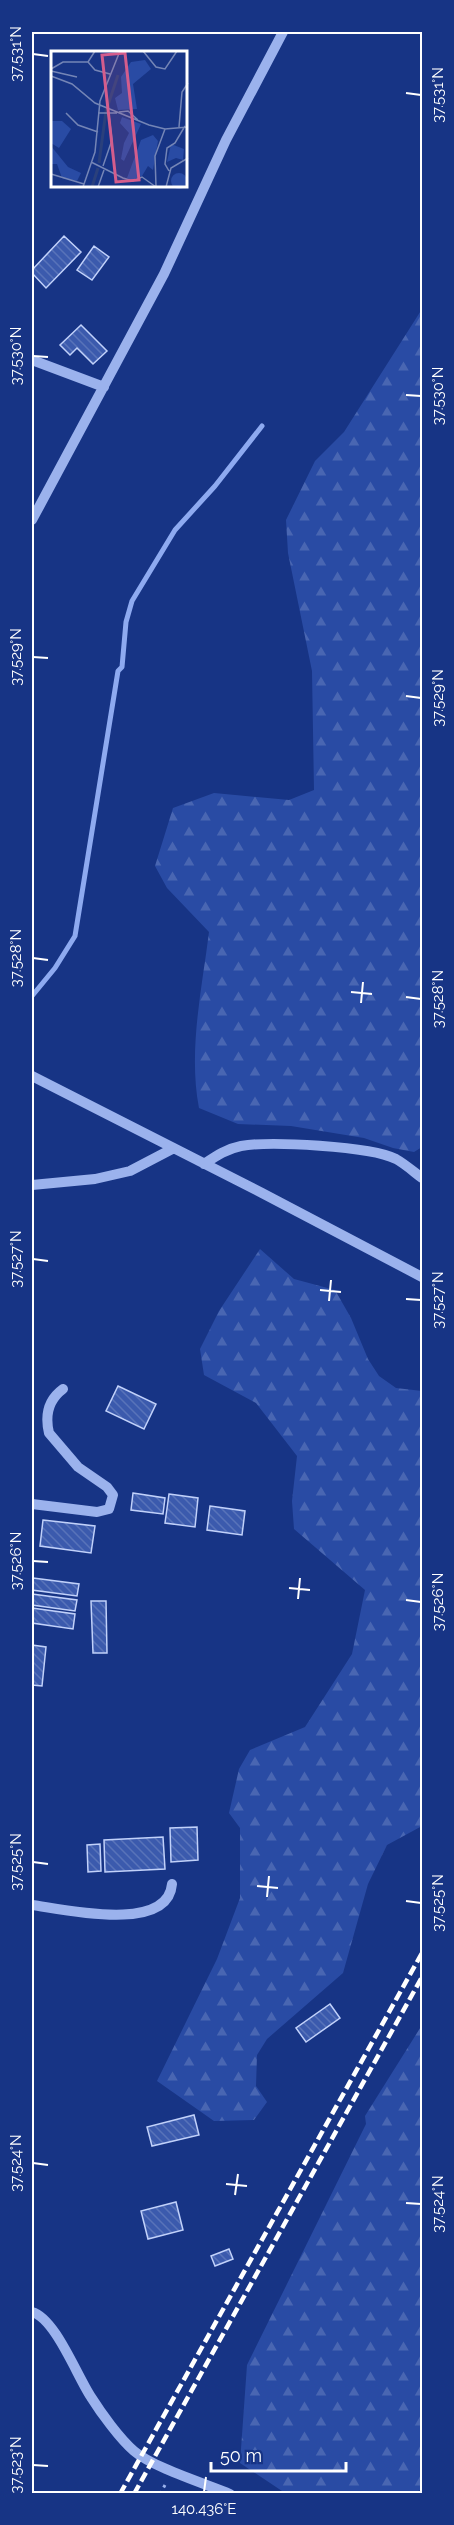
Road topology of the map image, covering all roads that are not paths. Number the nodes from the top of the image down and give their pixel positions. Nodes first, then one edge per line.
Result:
1 (283, 32) edge
2 (32, 360) edge
3 (104, 387) junction
4 (32, 520) edge
5 (32, 1076) edge
6 (174, 1148) junction
7 (204, 1164) junction
8 (423, 1178) edge
9 (32, 1185) edge
10 (423, 1277) edge
11 (63, 1389) dead end
12 (32, 1504) edge
13 (172, 1884) dead end
14 (32, 1905) edge
15 (32, 2312) edge
16 (230, 2493) edge

1 - 3 street
2 - 3 street
3 - 4 street
5 - 6 street
6 - 7 street
6 - 9 street
7 - 8 street
7 - 10 street
11 - 12 street
13 - 14 street
15 - 16 street

